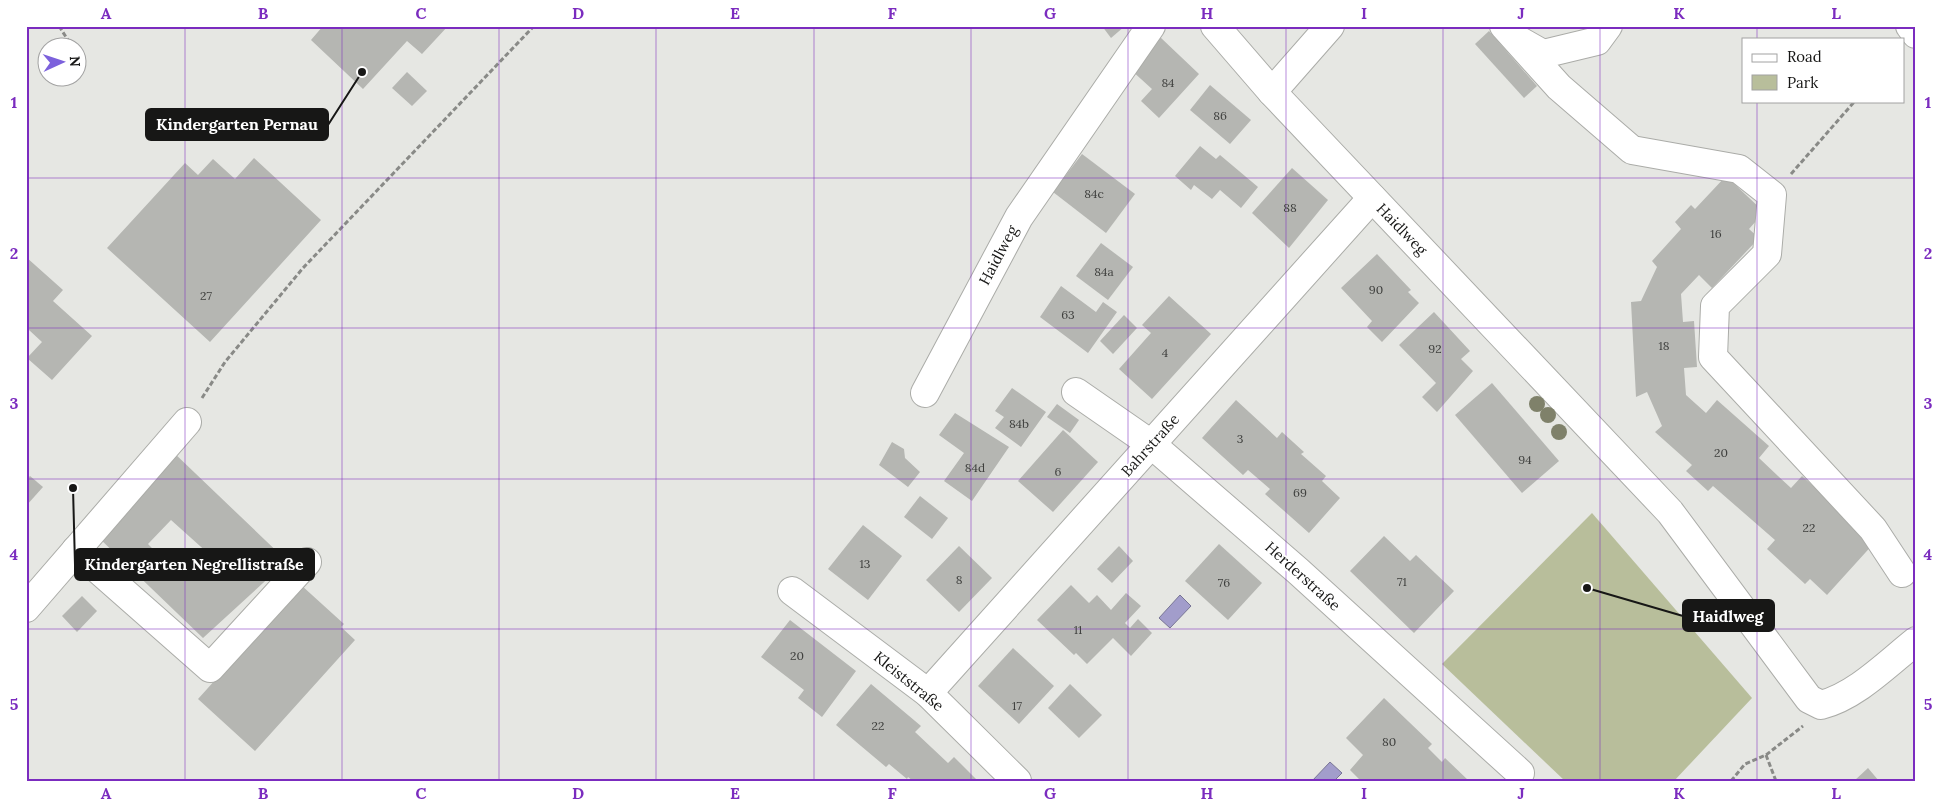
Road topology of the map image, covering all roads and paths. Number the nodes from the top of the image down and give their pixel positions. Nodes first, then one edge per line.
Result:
1 (59, 26) edge
2 (534, 26) edge
3 (1151, 26) edge
4 (1215, 26) edge
5 (1330, 26) edge
6 (1608, 26) edge
7 (1910, 26) edge
8 (1509, 32) edge
9 (1916, 34) edge
10 (67, 38) edge
11 (1272, 92) junction
12 (1854, 102) edge
13 (1772, 195) junction
14 (1372, 198) junction
15 (1076, 392) dead end
16 (925, 393) dead end
17 (187, 422) joint
18 (1151, 444) junction
19 (76, 550) junction
20 (307, 562) dead end
21 (1902, 573) dead end
22 (792, 591) dead end
23 (26, 608) edge
24 (1916, 642) edge
25 (928, 694) junction
26 (1821, 705) junction
27 (1766, 755) junction
28 (1520, 773) dead end
29 (1017, 781) edge
30 (1731, 781) edge
31 (1776, 781) edge

1 - 10 path
2 - 17 path
3 - 16 street, Haidlweg
4 - 11 street, Haidlweg
5 - 11 street
6 - 8 street
7 - 9 street
8 - 13 street
11 - 14 street, Haidlweg
12 - 13 path
13 - 21 street
14 - 18 street, Bahrstraße
14 - 26 street, Haidlweg
15 - 18 street, Herderstraße
17 - 19 street
18 - 25 street, Bahrstraße
18 - 28 street, Herderstraße
19 - 20 street
19 - 23 street
22 - 25 street, Kleiststraße
24 - 26 street
25 - 29 street, Kleiststraße
26 - 27 path
27 - 30 path
27 - 31 path

